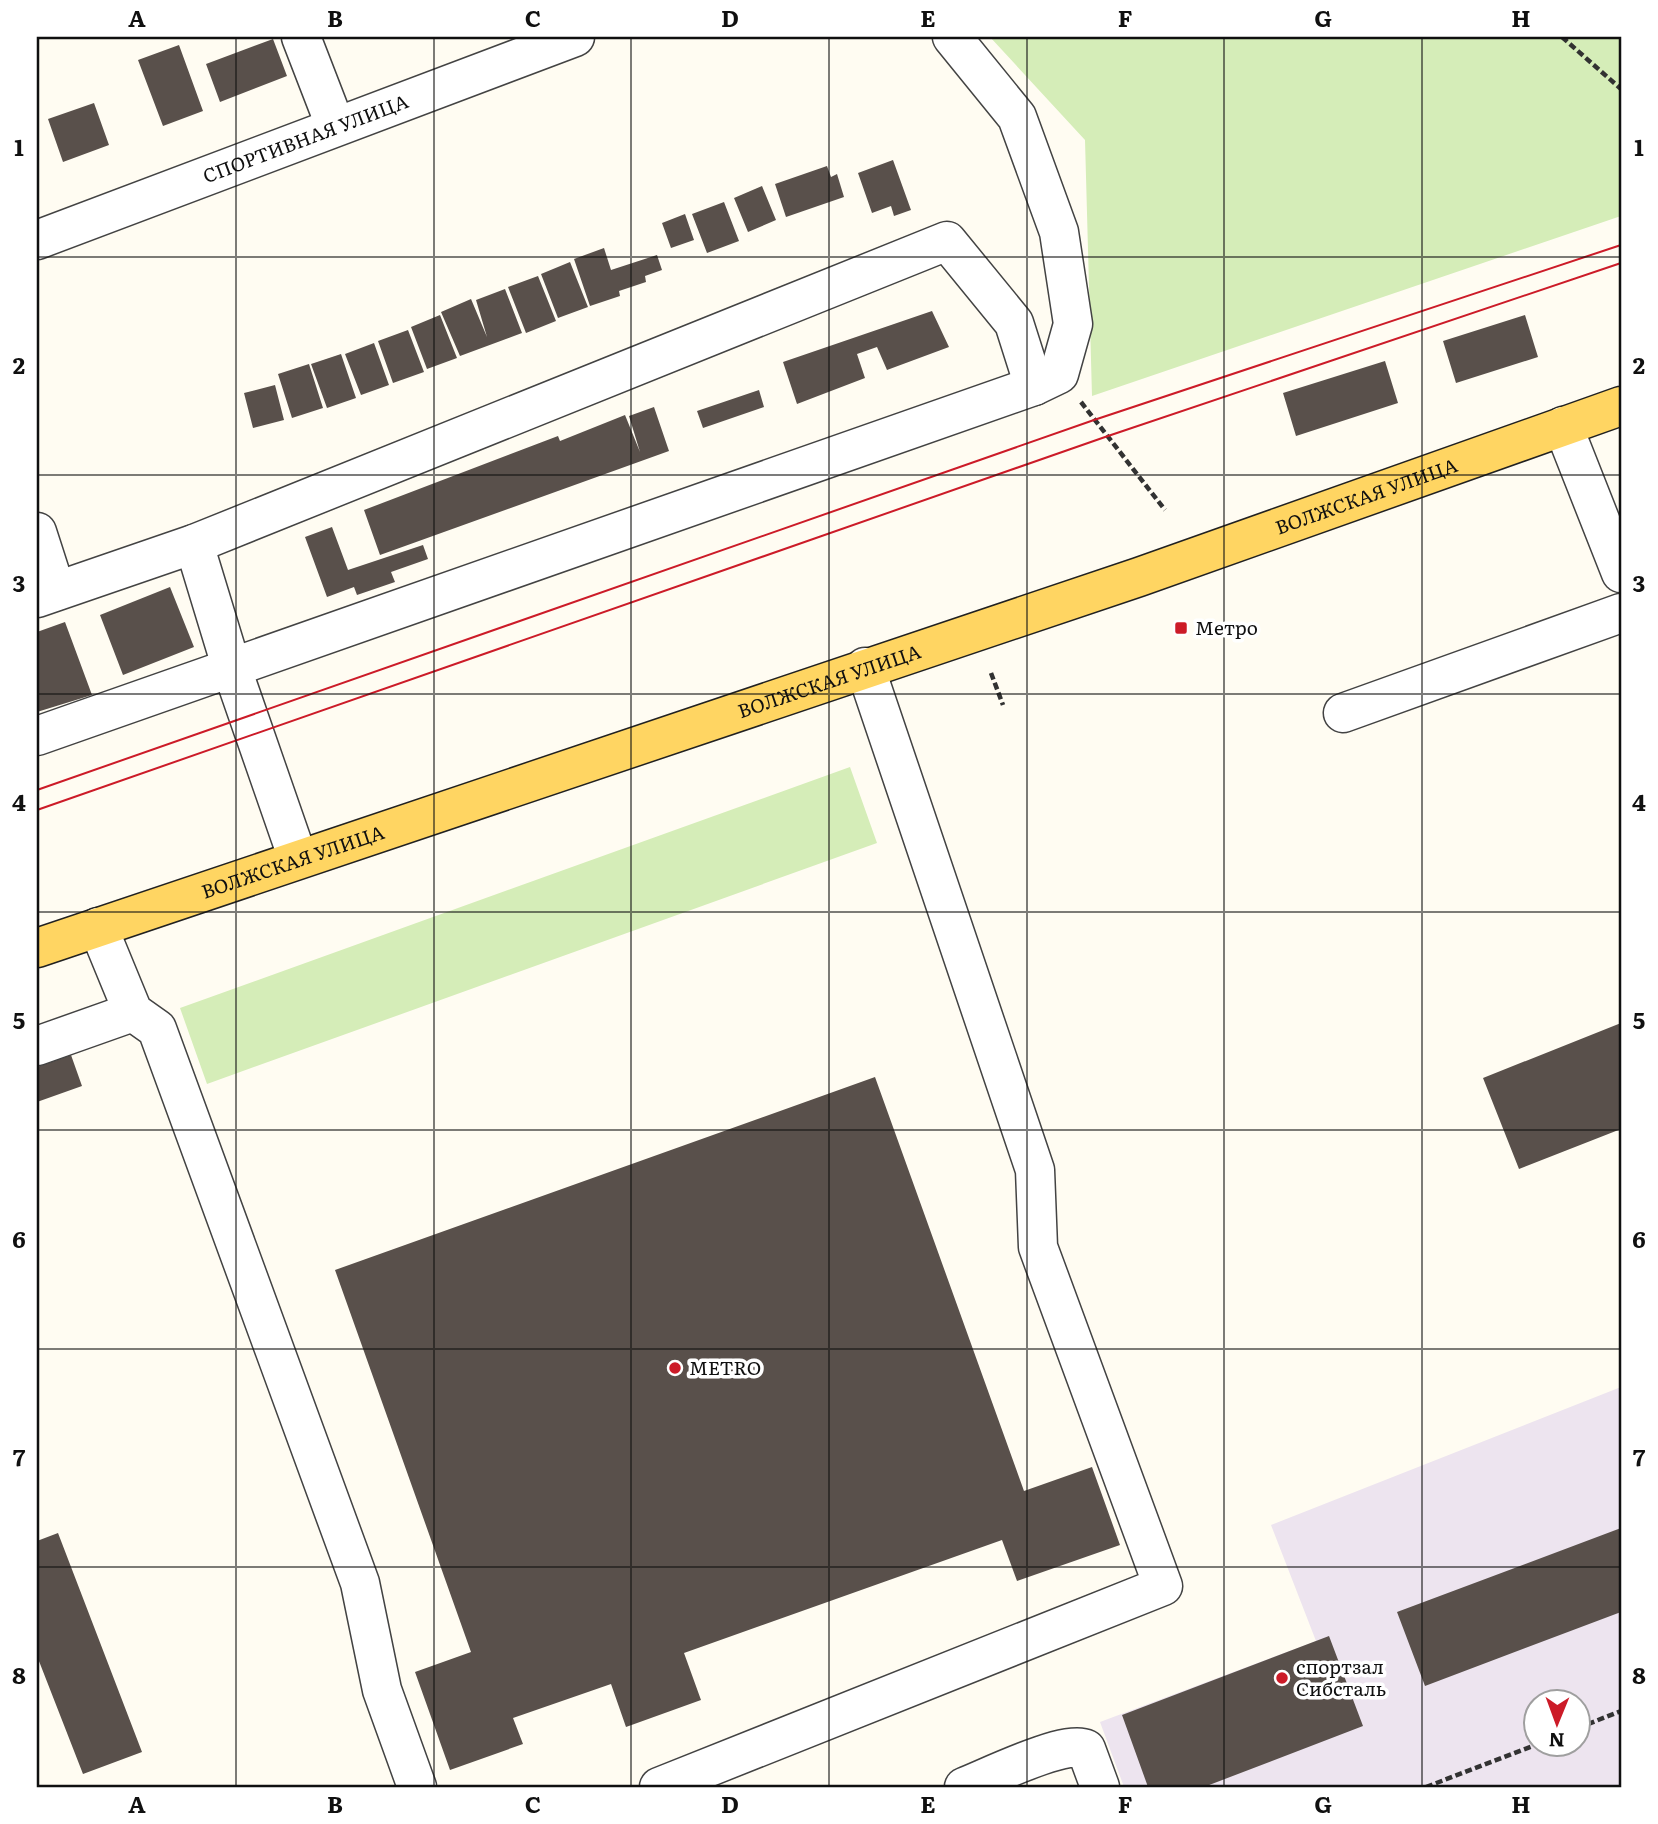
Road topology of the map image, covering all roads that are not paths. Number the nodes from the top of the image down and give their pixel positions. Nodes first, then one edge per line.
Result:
1 (301, 37) edge
2 (575, 37) edge
3 (952, 37) edge
4 (335, 125) junction
5 (37, 240) edge
6 (1046, 380) junction
7 (1621, 406) edge
8 (1563, 426) junction
9 (37, 532) edge
10 (194, 544) junction
11 (1621, 573) edge
12 (47, 595) edge
13 (1621, 613) edge
14 (865, 667) junction
15 (232, 669) junction
16 (1343, 713) dead end
17 (37, 736) edge
18 (298, 859) junction
19 (98, 927) junction
20 (37, 948) edge
21 (133, 1012) junction
22 (37, 1046) edge
23 (417, 1787) edge
24 (659, 1787) edge
25 (964, 1787) edge
26 (1100, 1787) edge

1 - 4 street
2 - 4 street, СПОРТИВНАЯ УЛИЦА
3 - 6 street
4 - 5 street, СПОРТИВНАЯ УЛИЦА
6 - 10 street
6 - 15 street
7 - 8 main road, ВОЛЖСКАЯ УЛИЦА
8 - 11 street
8 - 14 main road, ВОЛЖСКАЯ УЛИЦА
9 - 12 street
10 - 12 street
10 - 15 street
13 - 16 street
14 - 18 main road, ВОЛЖСКАЯ УЛИЦА
14 - 24 street
15 - 17 street
15 - 18 street
18 - 19 main road, ВОЛЖСКАЯ УЛИЦА
19 - 20 main road, ВОЛЖСКАЯ УЛИЦА
19 - 21 street
21 - 22 street
21 - 23 street
25 - 26 street

